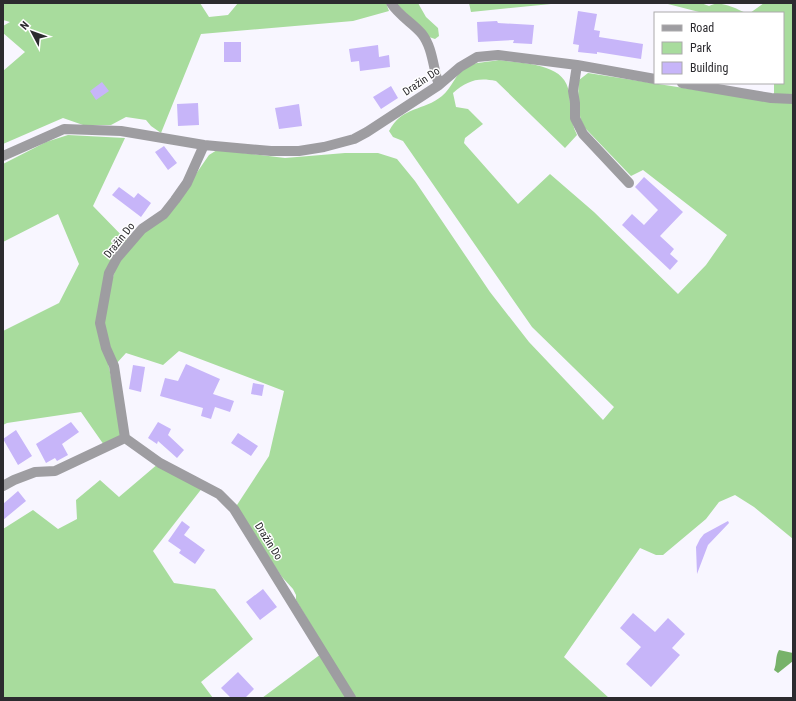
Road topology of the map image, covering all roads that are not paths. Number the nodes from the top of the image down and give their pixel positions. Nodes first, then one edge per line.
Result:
1 (391, 3) edge
2 (577, 65) junction
3 (654, 79) edge
4 (688, 84) edge
5 (439, 85) junction
6 (793, 99) edge
7 (204, 145) junction
8 (3, 156) edge
9 (629, 183) dead end
10 (125, 438) junction
11 (3, 486) edge
12 (351, 698) edge

1 - 5 street
2 - 3 street, Dražin Do
2 - 5 street, Dražin Do
2 - 9 street
4 - 6 street
5 - 7 street, Dražin Do
7 - 8 street, Dražin Do
7 - 10 street, Dražin Do
10 - 11 street
10 - 12 street, Dražin Do

